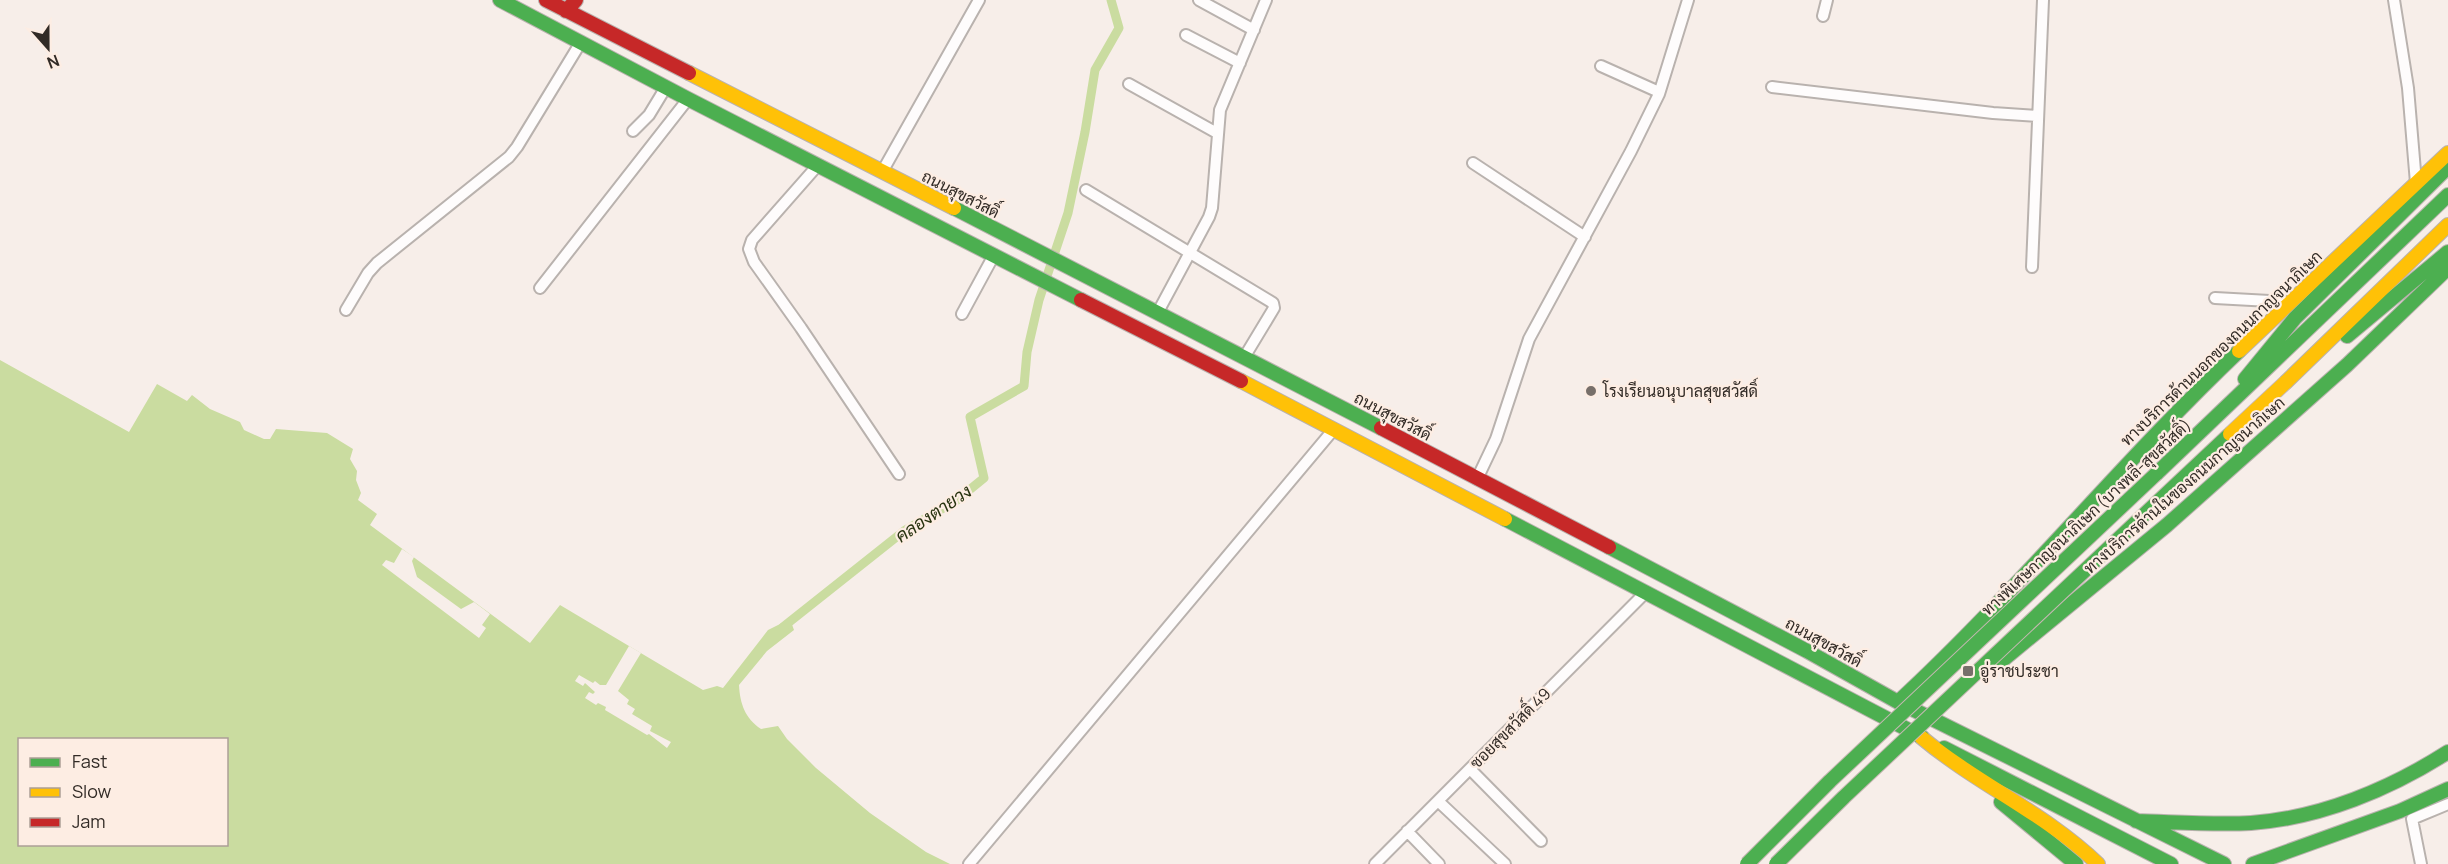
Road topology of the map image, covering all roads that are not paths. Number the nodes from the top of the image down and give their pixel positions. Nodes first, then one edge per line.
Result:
1 (500, 0) edge
2 (546, 0) edge
3 (979, 0) edge
4 (1199, 0) edge
5 (1266, 0) edge
6 (1688, 0) edge
7 (1827, 0) edge
8 (2043, 0) edge
9 (2394, 0) edge
10 (571, 5) edge
11 (1823, 16) dead end
12 (1254, 30) junction
13 (1186, 34) dead end
14 (581, 42) junction
15 (1240, 63) junction
16 (1601, 66) dead end
17 (1129, 84) dead end
18 (666, 87) junction
19 (1772, 87) dead end
20 (1659, 92) junction
21 (688, 99) junction
22 (2038, 116) junction
23 (633, 131) dead end
24 (1217, 133) junction
25 (2448, 153) edge
26 (1473, 163) dead end
27 (818, 165) junction
28 (2448, 167) edge
29 (882, 172) junction
30 (2416, 183) junction
31 (1086, 190) dead end
32 (2448, 195) edge
33 (2448, 225) edge
34 (1585, 237) junction
35 (1190, 252) junction
36 (2448, 252) edge
37 (994, 255) junction
38 (2032, 267) dead end
39 (2448, 268) edge
40 (540, 288) dead end
41 (2215, 298) dead end
42 (2290, 302) junction
43 (346, 310) dead end
44 (1158, 312) junction
45 (962, 314) dead end
46 (1148, 333) junction
47 (1245, 356) junction
48 (2286, 382) junction
49 (2222, 412) junction
50 (1334, 429) junction
51 (899, 474) dead end
52 (1477, 478) junction
53 (1646, 592) junction
54 (1898, 702) junction
55 (1936, 722) junction
56 (1921, 736) junction
57 (2448, 753) edge
58 (1953, 764) junction
59 (1470, 769) junction
60 (2448, 789) edge
61 (1438, 801) junction
62 (2448, 804) edge
63 (2136, 821) junction
64 (1407, 831) junction
65 (1541, 841) dead end
66 (1376, 863) edge
67 (969, 864) edge
68 (1439, 864) edge
69 (1505, 864) edge
70 (1747, 864) edge
71 (1776, 864) edge
72 (2076, 864) edge
73 (2098, 864) edge
74 (2171, 864) edge
75 (2224, 864) edge
76 (2253, 864) edge
77 (2421, 864) edge

1 - 14 main road
2 - 10 main road, ถนนสุขสวัสดิ์
3 - 29 street
4 - 12 street
5 - 12 street
6 - 20 street
7 - 11 street
8 - 22 street
9 - 30 street
10 - 29 main road, ถนนสุขสวัสดิ์
12 - 15 street
13 - 15 street
14 - 18 main road
14 - 43 street
15 - 24 street
16 - 20 street
17 - 24 street
18 - 21 main road
18 - 23 street
19 - 22 street
20 - 34 street
21 - 27 main road
21 - 40 street
22 - 38 street
24 - 35 street
25 - 30 main road, ทางบริการด้านนอกของถนนกาญจนาภิเษก
26 - 34 street
27 - 37 main road
27 - 51 street
28 - 49 main road
29 - 44 main road, ถนนสุขสวัสดิ์
30 - 42 main road, ทางบริการด้านนอกของถนนกาญจนาภิเษก
31 - 35 street
32 - 49 main road, ทางพิเศษกาญจนาภิเษก (บางพลี-สุขสวัสดิ์)
33 - 48 main road
34 - 52 street
35 - 44 street
35 - 47 street
36 - 48 main road
37 - 45 street
37 - 46 main road
39 - 55 main road, ทางบริการด้านในของถนนกาญจนาภิเษก
41 - 42 street
42 - 54 main road, ทางบริการด้านนอกของถนนกาญจนาภิเษก
44 - 46 main road
44 - 47 main road, ถนนสุขสวัสดิ์
46 - 50 main road
47 - 52 main road, ถนนสุขสวัสดิ์
48 - 71 main road, bridge
49 - 70 main road, ทางพิเศษกาญจนาภิเษก (บางพลี-สุขสวัสดิ์), bridge
50 - 53 main road
50 - 67 street
52 - 54 main road, ถนนสุขสวัสดิ์
53 - 56 main road
53 - 59 street, ซอยสุขสวัสดิ์ 49
54 - 55 main road, ถนนสุขสวัสดิ์
55 - 56 main road, ทางบริการด้านในของถนนกาญจนาภิเษก
55 - 63 main road, ถนนสุขสวัสดิ์
56 - 58 main road
56 - 74 main road
57 - 63 main road
58 - 72 main road
58 - 73 main road
59 - 61 street, ซอยสุขสวัสดิ์ 49
59 - 65 street
60 - 76 main road
61 - 64 street, ซอยสุขสวัสดิ์ 49
61 - 69 street
62 - 77 street
63 - 75 main road, ถนนสุขสวัสดิ์
64 - 66 street, ซอยสุขสวัสดิ์ 49
64 - 68 street

